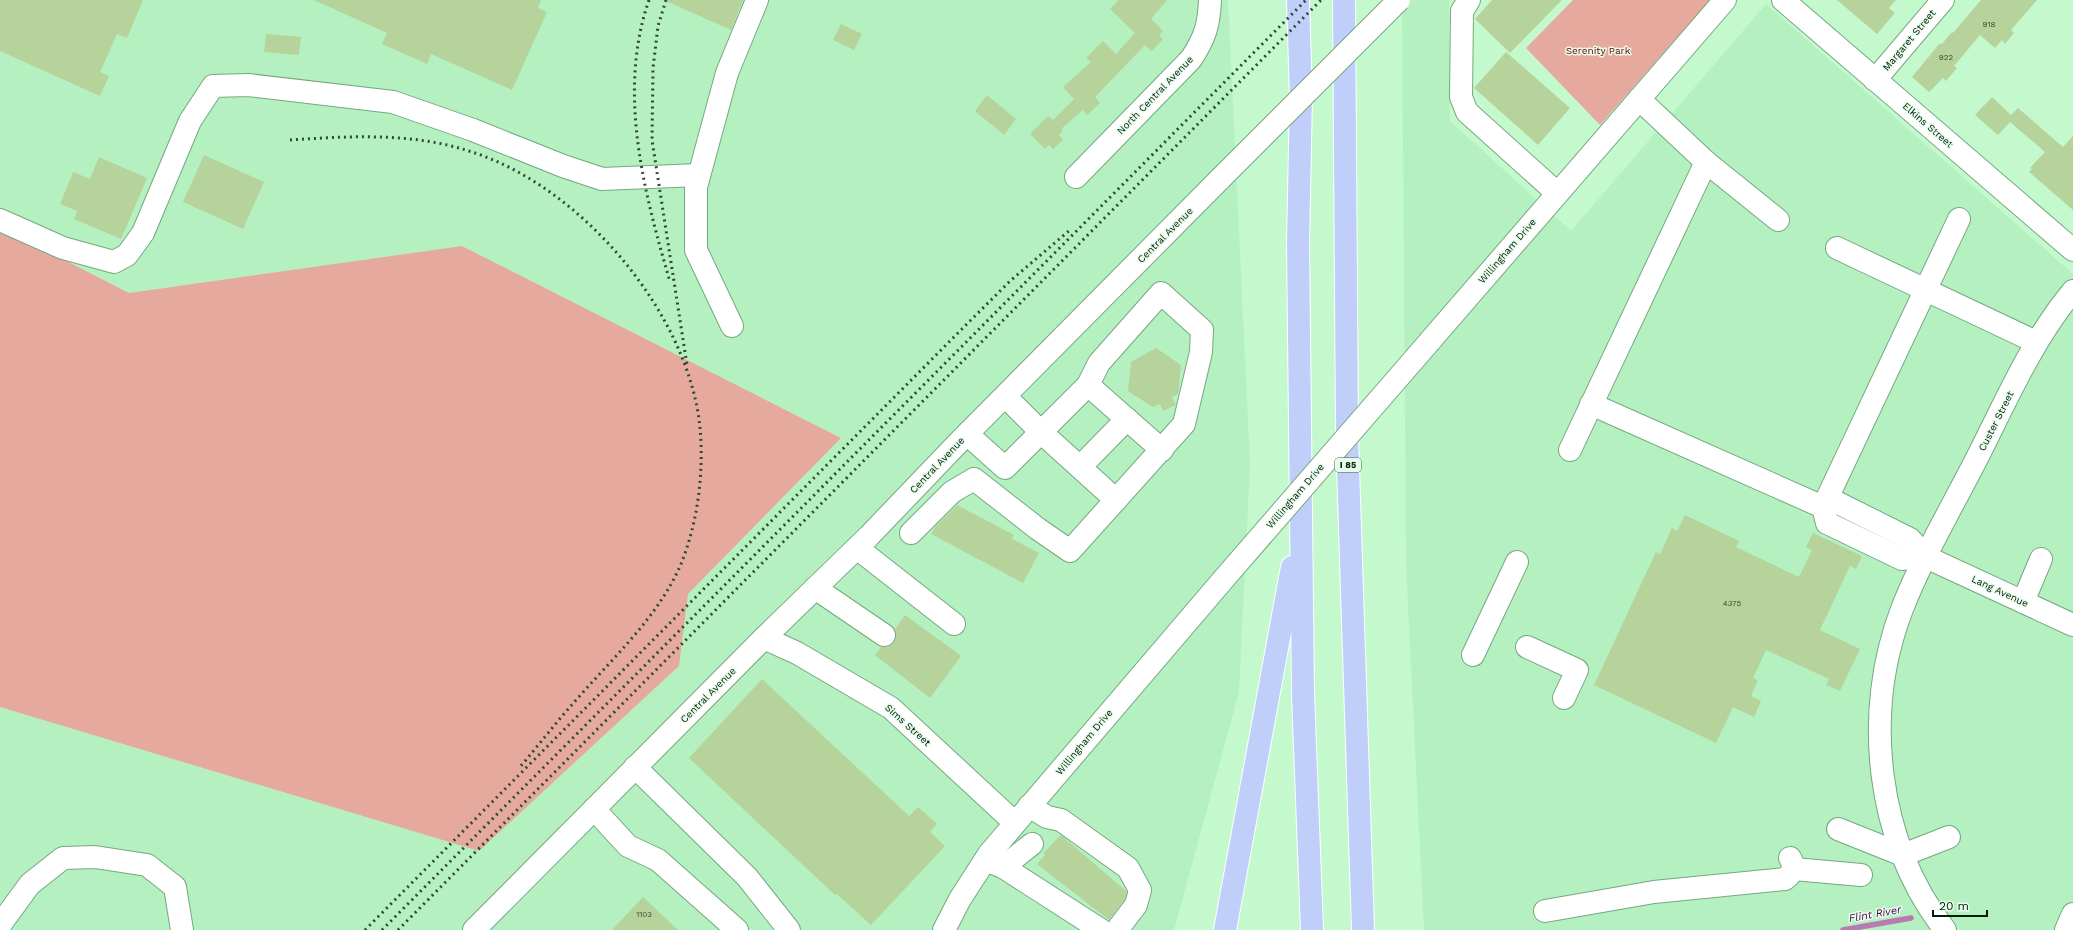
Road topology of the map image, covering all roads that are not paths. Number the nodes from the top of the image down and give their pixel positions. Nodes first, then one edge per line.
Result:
1 (757, 0) edge
2 (1210, 0) edge
3 (1298, 0) edge
4 (1344, 0) edge
5 (1399, 0) edge
6 (1469, 0) edge
7 (1724, 0) edge
8 (1783, 0) edge
9 (1943, 0) edge
10 (1875, 80) junction
11 (1638, 99) junction
12 (1706, 162) junction
13 (699, 175) junction
14 (1076, 177) dead end
15 (1557, 193) junction
16 (1959, 219) dead end
17 (0, 220) edge
18 (1778, 220) dead end
19 (1837, 248) dead end
20 (2073, 250) edge
21 (1925, 290) junction
22 (2073, 291) edge
23 (732, 326) dead end
24 (2036, 342) junction
25 (1088, 385) junction
26 (1005, 396) junction
27 (1591, 404) junction
28 (1127, 419) junction
29 (1042, 432) junction
30 (968, 434) junction
31 (1162, 450) junction
32 (1570, 450) dead end
33 (1080, 467) junction
34 (1006, 468) junction
35 (986, 489) junction
36 (1116, 500) junction
37 (1823, 507) junction
38 (1301, 521) junction
39 (911, 533) dead end
40 (857, 548) junction
41 (1926, 557) junction
42 (2041, 559) dead end
43 (1517, 562) dead end
44 (815, 588) junction
45 (2023, 602) junction
46 (954, 624) dead end
47 (2073, 625) edge
48 (884, 635) dead end
49 (764, 638) junction
50 (1527, 647) dead end
51 (1473, 655) dead end
52 (1564, 698) dead end
53 (635, 767) junction
54 (594, 809) junction
55 (1015, 823) junction
56 (1037, 825) junction
57 (1838, 829) dead end
58 (1949, 837) dead end
59 (1903, 855) junction
60 (994, 864) junction
61 (1861, 875) dead end
62 (1545, 911) dead end
63 (2073, 914) edge
64 (0, 925) edge
65 (182, 930) edge
66 (474, 930) edge
67 (737, 930) edge
68 (789, 930) edge
69 (944, 930) edge
70 (1101, 930) edge
71 (1117, 930) edge
72 (1224, 930) edge
73 (1312, 930) edge
74 (1363, 930) edge
75 (1945, 930) edge
76 (2066, 930) edge

1 - 13 street
2 - 14 street, North Central Avenue
3 - 38 highway
4 - 74 highway, I 85
5 - 26 street, Central Avenue, bridge
6 - 15 street
7 - 11 street, Willingham Drive
8 - 10 street, Elkins Street
9 - 10 street, Margaret Street
10 - 20 street, Elkins Street
11 - 12 street
11 - 15 street, Willingham Drive
12 - 18 street
12 - 27 street
13 - 17 street
13 - 23 street
15 - 56 street, Willingham Drive, bridge
16 - 21 street
19 - 21 street
21 - 24 street
21 - 37 street
22 - 24 street, Custer Street
24 - 41 street, Custer Street
25 - 28 street
25 - 29 street
25 - 31 street
26 - 29 street
26 - 30 street, Central Avenue
27 - 32 street
27 - 37 street
28 - 31 street
28 - 33 street
29 - 33 street
29 - 34 street
30 - 34 street
30 - 40 street, Central Avenue
31 - 36 street
33 - 36 street
34 - 35 street
35 - 36 street
35 - 39 street
37 - 41 street
38 - 72 highway
38 - 73 highway
40 - 44 street, Central Avenue
40 - 46 street
41 - 45 street, Lang Avenue
41 - 59 street, Custer Street
42 - 45 street
43 - 51 street
44 - 48 street
44 - 49 street, Central Avenue
45 - 47 street, Lang Avenue
49 - 53 street, Central Avenue
49 - 55 street, Sims Street
50 - 52 street
53 - 54 street, Central Avenue
53 - 68 street
54 - 66 street, Central Avenue
54 - 67 street
55 - 56 street, Willingham Drive
55 - 60 street, Willingham Drive
56 - 60 street
56 - 71 street
57 - 59 street
58 - 59 street
59 - 75 street, Custer Street
60 - 69 street, Willingham Drive
60 - 70 street
61 - 62 street
63 - 76 street
64 - 65 street

